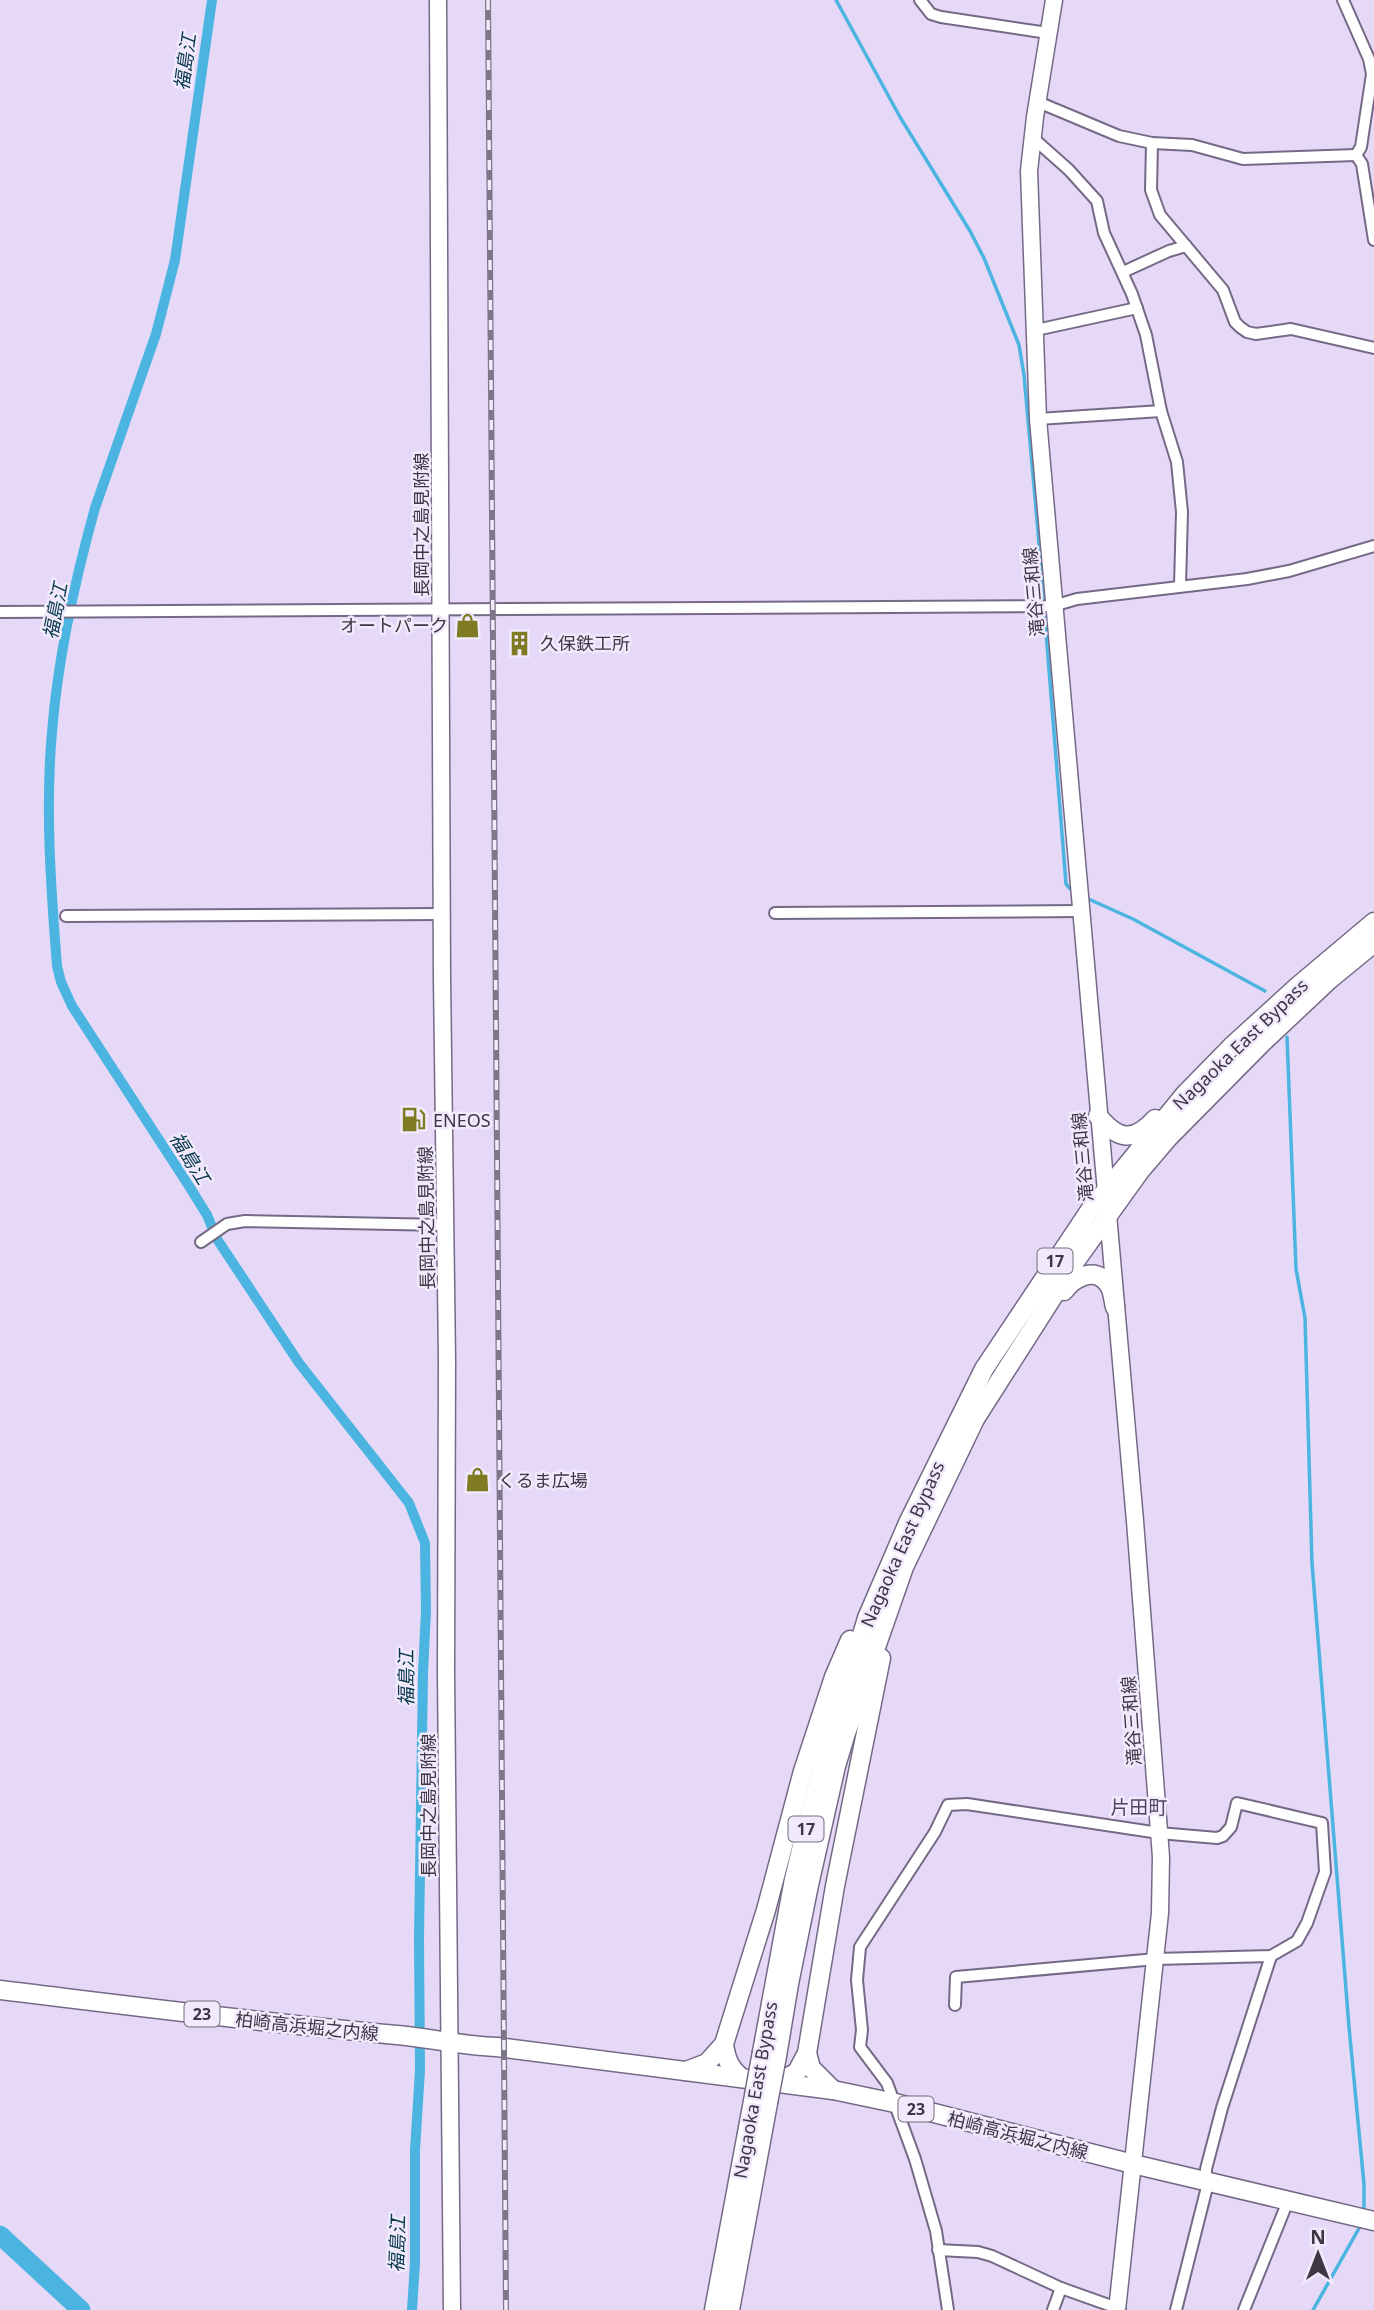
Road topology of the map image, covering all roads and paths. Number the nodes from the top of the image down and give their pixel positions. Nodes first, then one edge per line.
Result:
1 (438, 0) edge
2 (919, 0) edge
3 (1054, 0) edge
4 (1343, 0) edge
5 (1048, 33) junction
6 (1038, 102) junction
7 (1033, 138) junction
8 (1152, 143) junction
9 (1356, 155) junction
10 (1374, 240) edge
11 (1186, 246) junction
12 (1123, 272) junction
13 (1137, 308) junction
14 (1036, 330) junction
15 (1374, 348) edge
16 (1161, 411) junction
17 (1038, 419) junction
18 (1374, 547) edge
19 (1180, 586) junction
20 (1053, 606) junction
21 (440, 610) junction
22 (0, 612) edge
23 (1080, 911) junction
24 (775, 913) dead end
25 (442, 914) junction
26 (66, 916) dead end
27 (1374, 920) edge
28 (1374, 943) edge
29 (1098, 1116) junction
30 (1105, 1191) junction
31 (1107, 1217) junction
32 (444, 1225) junction
33 (204, 1240) dead end
34 (1115, 1307) junction
35 (914, 1545) junction
36 (854, 1682) junction
37 (1158, 1833) junction
38 (1271, 1956) junction
39 (1156, 1959) junction
40 (0, 1990) edge
41 (955, 2005) dead end
42 (442, 2041) junction
43 (724, 2044) junction
44 (807, 2053) junction
45 (686, 2071) junction
46 (742, 2078) junction
47 (779, 2082) junction
48 (833, 2090) junction
49 (761, 2102) junction
50 (895, 2103) junction
51 (1133, 2164) junction
52 (1206, 2180) junction
53 (1288, 2201) junction
54 (1374, 2221) edge
55 (938, 2250) junction
56 (1061, 2288) junction
57 (1119, 2309) edge
58 (452, 2310) edge
59 (714, 2310) edge
60 (730, 2310) edge
61 (948, 2310) edge
62 (1053, 2310) edge
63 (1176, 2310) edge
64 (1244, 2310) edge

1 - 21 main road, 長岡中之島見附線
2 - 5 street
3 - 5 main road, 滝谷三和線
4 - 9 street
5 - 6 main road, 滝谷三和線
6 - 7 main road, 滝谷三和線
6 - 8 street
7 - 12 street
7 - 14 main road, 滝谷三和線
8 - 9 street
8 - 11 street
9 - 10 street
11 - 12 street
11 - 15 street
12 - 13 street
13 - 14 street
13 - 16 street
14 - 17 main road, 滝谷三和線
16 - 17 street
16 - 19 street
17 - 20 main road, 滝谷三和線
18 - 19 street
19 - 20 street
20 - 21 street
20 - 23 main road, 滝谷三和線
21 - 22 street
21 - 25 main road, 長岡中之島見附線
23 - 24 street
23 - 29 main road, 滝谷三和線
25 - 26 street
25 - 32 main road, 長岡中之島見附線
27 - 29 main road
27 - 30 main road, Nagaoka East Bypass / 17
28 - 31 main road, Nagaoka East Bypass / 17
29 - 30 main road, 滝谷三和線
30 - 31 main road, 滝谷三和線
30 - 36 main road, Nagaoka East Bypass / 17
31 - 34 main road, 滝谷三和線
31 - 35 main road, Nagaoka East Bypass / 17
32 - 33 street
32 - 42 main road, 長岡中之島見附線
34 - 35 main road
34 - 37 main road, 滝谷三和線
35 - 36 main road, Nagaoka East Bypass / 17
36 - 43 main road
36 - 44 main road
36 - 49 main road, Nagaoka East Bypass / 17, bridge
37 - 38 street
37 - 39 main road, 滝谷三和線
37 - 50 street
38 - 39 street
38 - 52 street
39 - 41 street
39 - 51 main road, 滝谷三和線
40 - 42 main road, 柏崎高浜堀之内線 / 23
42 - 45 main road, 柏崎高浜堀之内線 / 23
42 - 58 main road, 長岡中之島見附線
43 - 45 main road
43 - 46 main road
44 - 47 main road
44 - 48 main road
45 - 46 main road, 柏崎高浜堀之内線 / 23
46 - 47 main road, 柏崎高浜堀之内線 / 23
47 - 48 main road, 柏崎高浜堀之内線 / 23
48 - 50 main road, 柏崎高浜堀之内線 / 23
49 - 59 main road, Nagaoka East Bypass / 17
49 - 60 main road, Nagaoka East Bypass / 17
50 - 51 main road, 柏崎高浜堀之内線 / 23
50 - 55 street
51 - 52 main road, 柏崎高浜堀之内線 / 23
51 - 57 main road, 滝谷三和線
52 - 53 main road, 柏崎高浜堀之内線 / 23
52 - 63 street
53 - 54 main road, 柏崎高浜堀之内線 / 23
53 - 64 street
55 - 56 street
55 - 61 street
56 - 57 street
56 - 62 street

